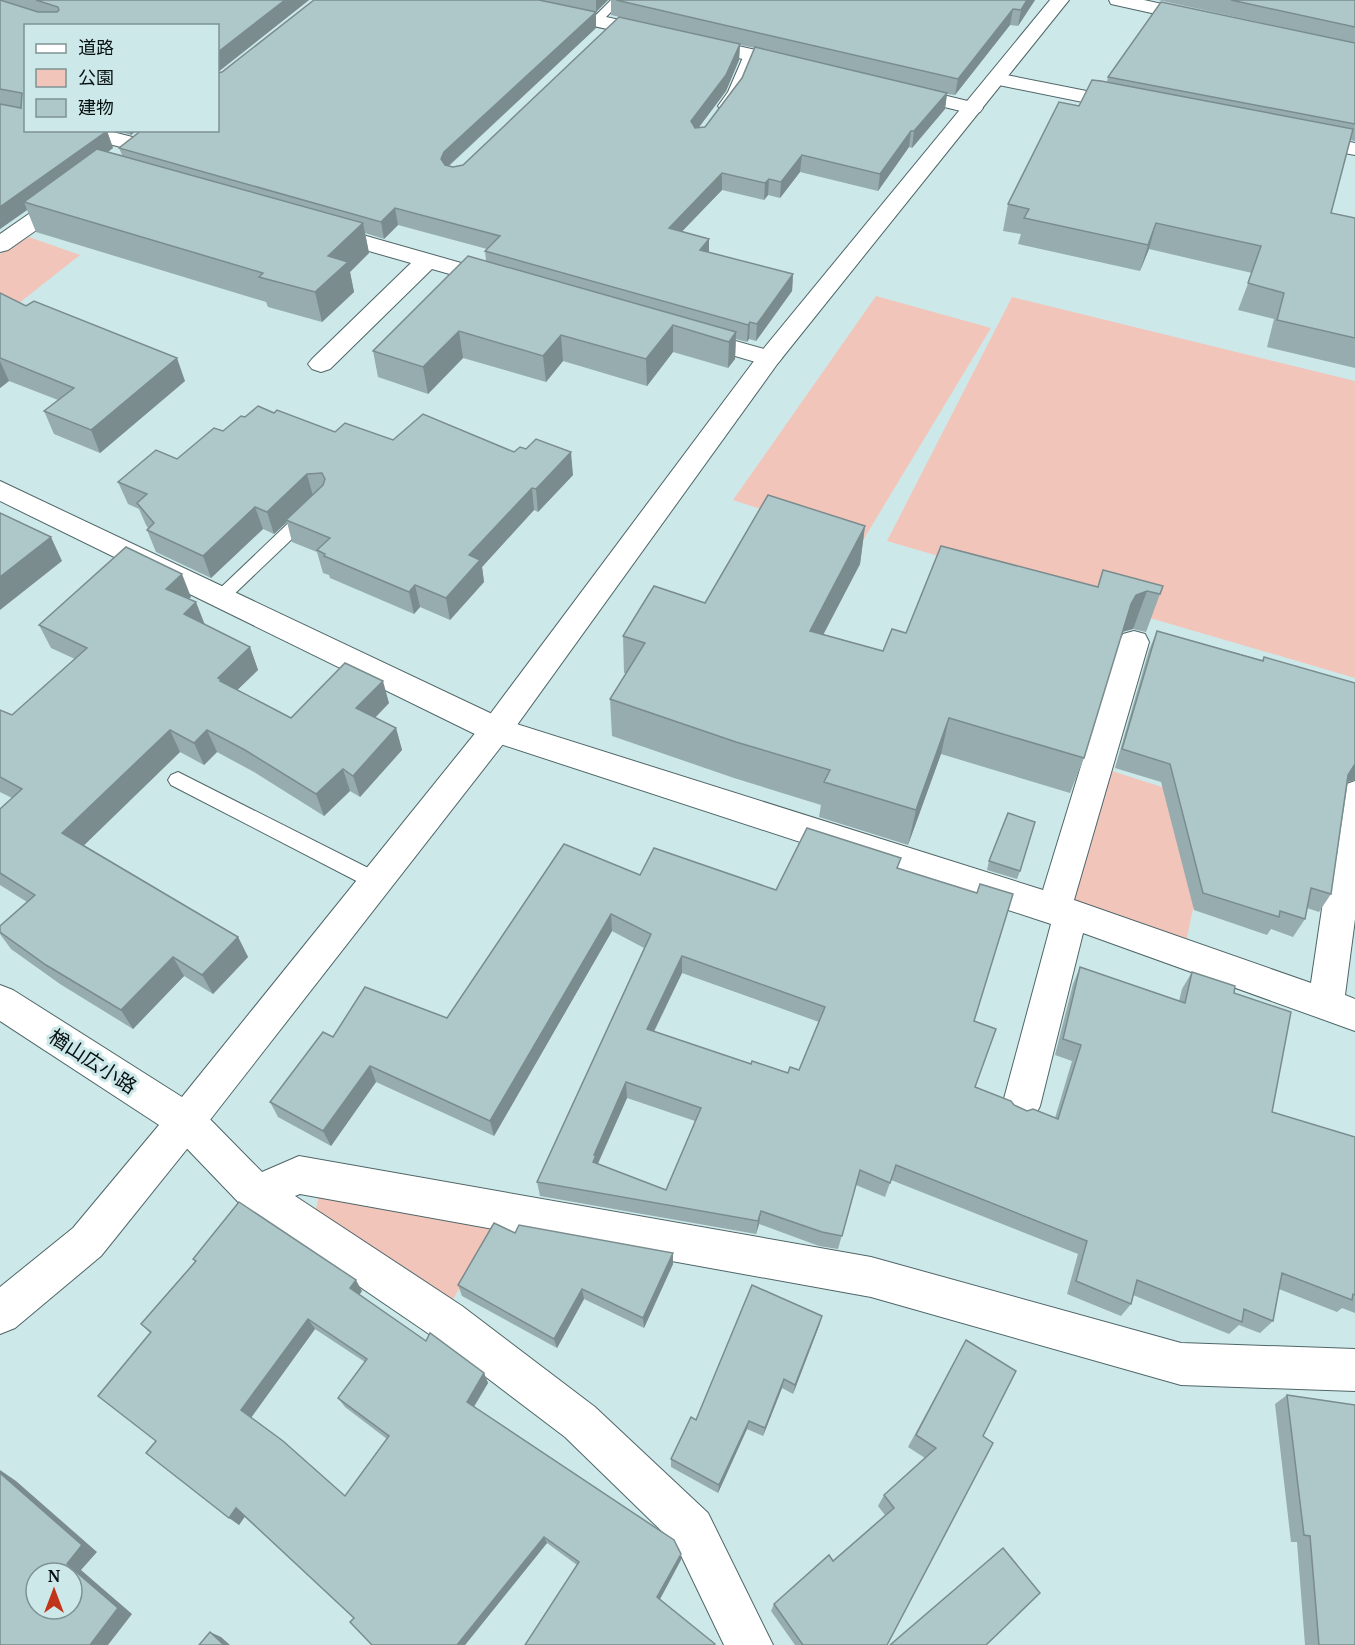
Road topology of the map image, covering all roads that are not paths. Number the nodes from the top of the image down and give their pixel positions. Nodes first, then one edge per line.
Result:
1 (503, 0) edge
2 (617, 0) edge
3 (1060, 0) edge
4 (1118, 0) edge
5 (1219, 22) edge
6 (604, 28) junction
7 (750, 55) junction
8 (813, 69) edge
9 (996, 79) junction
10 (882, 86) edge
11 (973, 108) junction
12 (1148, 109) edge
13 (713, 121) edge
14 (86, 132) edge
15 (152, 132) edge
16 (1286, 136) edge
17 (136, 145) junction
18 (1355, 150) edge
19 (113, 163) edge
20 (88, 182) edge
21 (301, 225) edge
22 (5, 237) edge
23 (428, 261) junction
24 (519, 287) edge
25 (667, 329) edge
26 (769, 358) junction
27 (321, 364) dead end
28 (0, 490) edge
29 (321, 502) edge
30 (221, 597) junction
31 (1134, 642) edge
32 (496, 730) junction
33 (178, 780) dead end
34 (1355, 794) edge
35 (377, 882) junction
36 (1063, 912) junction
37 (0, 1001) edge
38 (1341, 1010) edge
39 (1021, 1106) edge
40 (186, 1121) junction
41 (257, 1194) junction
42 (0, 1313) edge
43 (1355, 1370) edge
44 (749, 1645) edge

1 - 6 street
2 - 6 lane
3 - 9 street
4 - 5 street
6 - 7 street
7 - 8 street
7 - 13 lane
9 - 11 street
9 - 12 street
10 - 11 street
11 - 26 street
14 - 17 street
15 - 17 street
16 - 18 street
17 - 19 street
20 - 22 street
21 - 23 street
23 - 24 street
23 - 27 street
25 - 26 street
26 - 32 street
28 - 30 street
29 - 30 lane
30 - 32 street
31 - 36 street
32 - 35 street
32 - 36 street
33 - 35 lane
34 - 38 street
35 - 40 street
36 - 38 street
36 - 39 street
37 - 40 street, 楢山広小路
40 - 41 street, 楢山広小路
40 - 42 street
41 - 43 street
41 - 44 street, 楢山広小路

